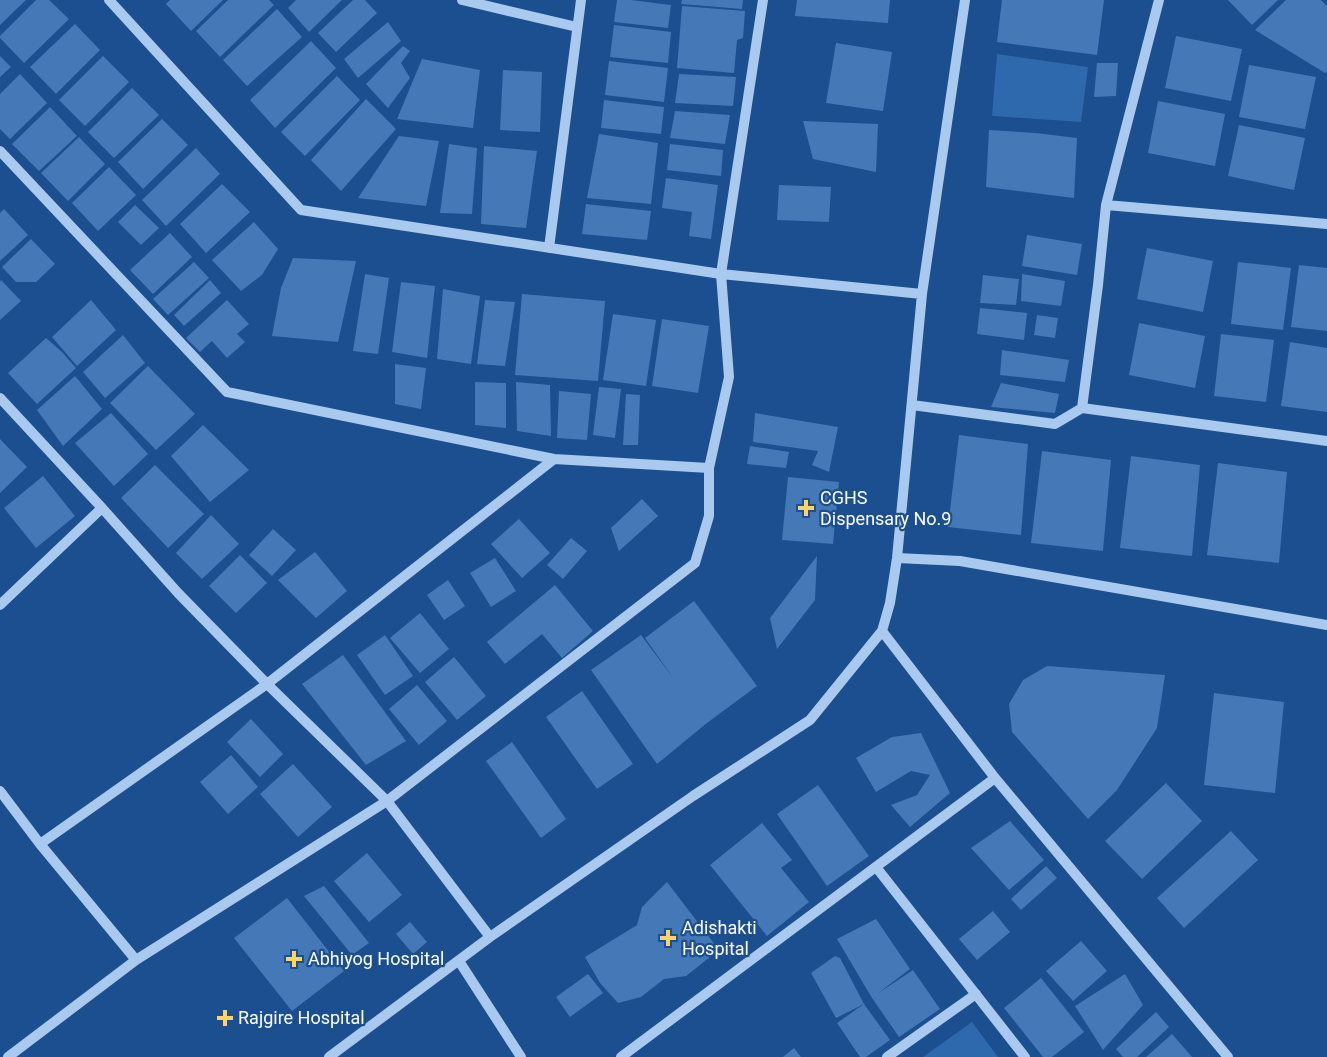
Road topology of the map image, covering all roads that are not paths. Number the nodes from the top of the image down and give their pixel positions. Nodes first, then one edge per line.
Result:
1 (109, 0) edge
2 (462, 0) edge
3 (581, 0) edge
4 (763, 0) edge
5 (965, 0) edge
6 (1159, 0) edge
7 (577, 27) junction
8 (0, 151) edge
9 (1106, 205) junction
10 (1327, 224) edge
11 (549, 248) junction
12 (721, 274) junction
13 (922, 294) junction
14 (0, 399) edge
15 (912, 405) junction
16 (1082, 408) junction
17 (1327, 441) edge
18 (554, 459) junction
19 (709, 468) junction
20 (102, 508) junction
21 (897, 558) junction
22 (0, 605) edge
23 (1327, 625) edge
24 (882, 632) junction
25 (267, 684) junction
26 (995, 778) junction
27 (0, 791) edge
28 (387, 801) junction
29 (40, 844) junction
30 (876, 867) junction
31 (490, 937) junction
32 (136, 960) junction
33 (459, 961) junction
34 (975, 994) junction
35 (0, 1051) edge
36 (7, 1057) edge
37 (329, 1057) edge
38 (521, 1057) edge
39 (621, 1057) edge
40 (887, 1057) edge
41 (1025, 1057) edge
42 (1228, 1057) edge

1 - 11 street
2 - 7 street
3 - 7 street
4 - 12 street
5 - 13 street
6 - 9 street
7 - 11 street
8 - 18 street
9 - 10 street
9 - 16 street
11 - 12 street
12 - 13 street
12 - 19 street
13 - 15 street
14 - 20 street
15 - 16 street
15 - 21 street
16 - 17 street
18 - 19 street
18 - 25 street
19 - 28 street
20 - 22 street
20 - 25 street
21 - 23 street
21 - 24 street
24 - 26 street
24 - 31 street
25 - 28 street
25 - 29 street
26 - 30 street
26 - 42 street
27 - 29 street
28 - 31 street
28 - 32 street
29 - 32 street
30 - 34 street
30 - 39 street
31 - 33 street
32 - 36 street
33 - 37 street
33 - 38 street
34 - 40 street
34 - 41 street
35 - 36 street

